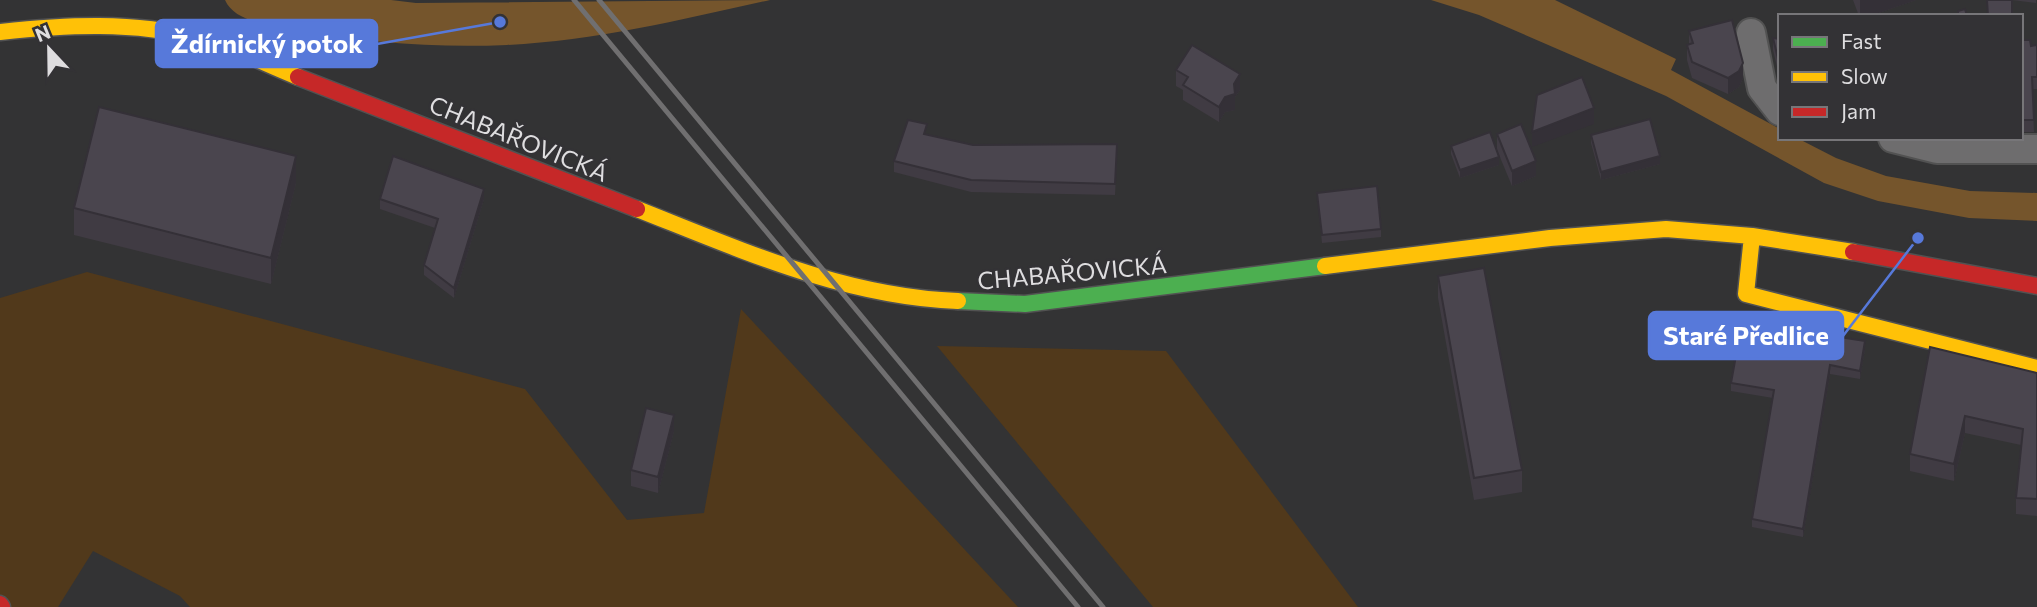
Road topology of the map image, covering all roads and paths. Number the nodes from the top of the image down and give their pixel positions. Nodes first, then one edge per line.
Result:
1 (136, 9) dead end
2 (146, 27) junction
3 (0, 32) edge
4 (1751, 33) dead end
5 (1778, 108) edge
6 (1901, 140) edge
7 (2037, 149) edge
8 (1752, 236) junction
9 (2037, 286) edge
10 (2037, 368) edge

1 - 2 main road
2 - 3 main road, CHABAŘOVICKÁ
2 - 8 main road, CHABAŘOVICKÁ
4 - 5 street
6 - 7 street
8 - 9 main road, CHABAŘOVICKÁ
8 - 10 main road

